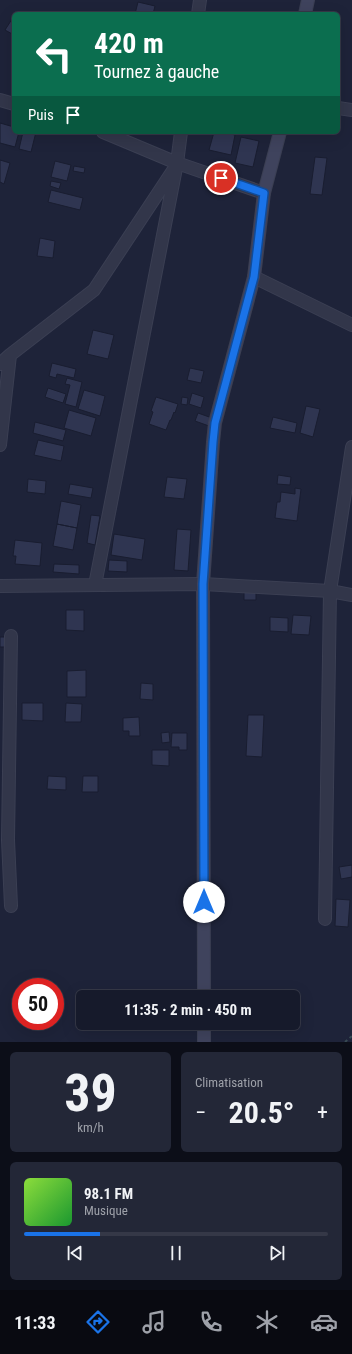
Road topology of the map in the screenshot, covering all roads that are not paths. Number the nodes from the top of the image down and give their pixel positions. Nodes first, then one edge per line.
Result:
1 (200, 0) edge
2 (308, 0) edge
3 (198, 12) edge
4 (305, 12) edge
5 (0, 100) edge
6 (12, 103) edge
7 (340, 108) edge
8 (352, 110) edge
9 (108, 134) edge
10 (181, 134) edge
11 (279, 134) edge
12 (177, 163) junction
13 (264, 193) junction
14 (254, 277) junction
15 (352, 325) edge
16 (10, 355) junction
17 (0, 364) edge
18 (0, 445) edge
19 (352, 447) edge
20 (203, 584) junction
21 (95, 585) junction
22 (0, 586) edge
23 (330, 591) junction
24 (352, 595) edge
25 (11, 636) dead end
26 (4, 838) edge
27 (0, 852) edge
28 (11, 906) dead end
29 (326, 919) dead end
30 (204, 990) edge
31 (204, 1030) edge
32 (204, 1042) edge

1 - 3 street
2 - 4 main road
5 - 6 street
7 - 8 street
9 - 12 street
10 - 12 street
11 - 13 main road
12 - 13 street
12 - 16 street
12 - 21 street
13 - 14 main road
14 - 15 street
14 - 20 main road
16 - 17 street
16 - 18 street
19 - 23 street
20 - 21 street
20 - 23 street
20 - 30 main road
21 - 22 street
23 - 24 street
23 - 29 street
25 - 26 street
26 - 27 street
26 - 28 street
31 - 32 main road

